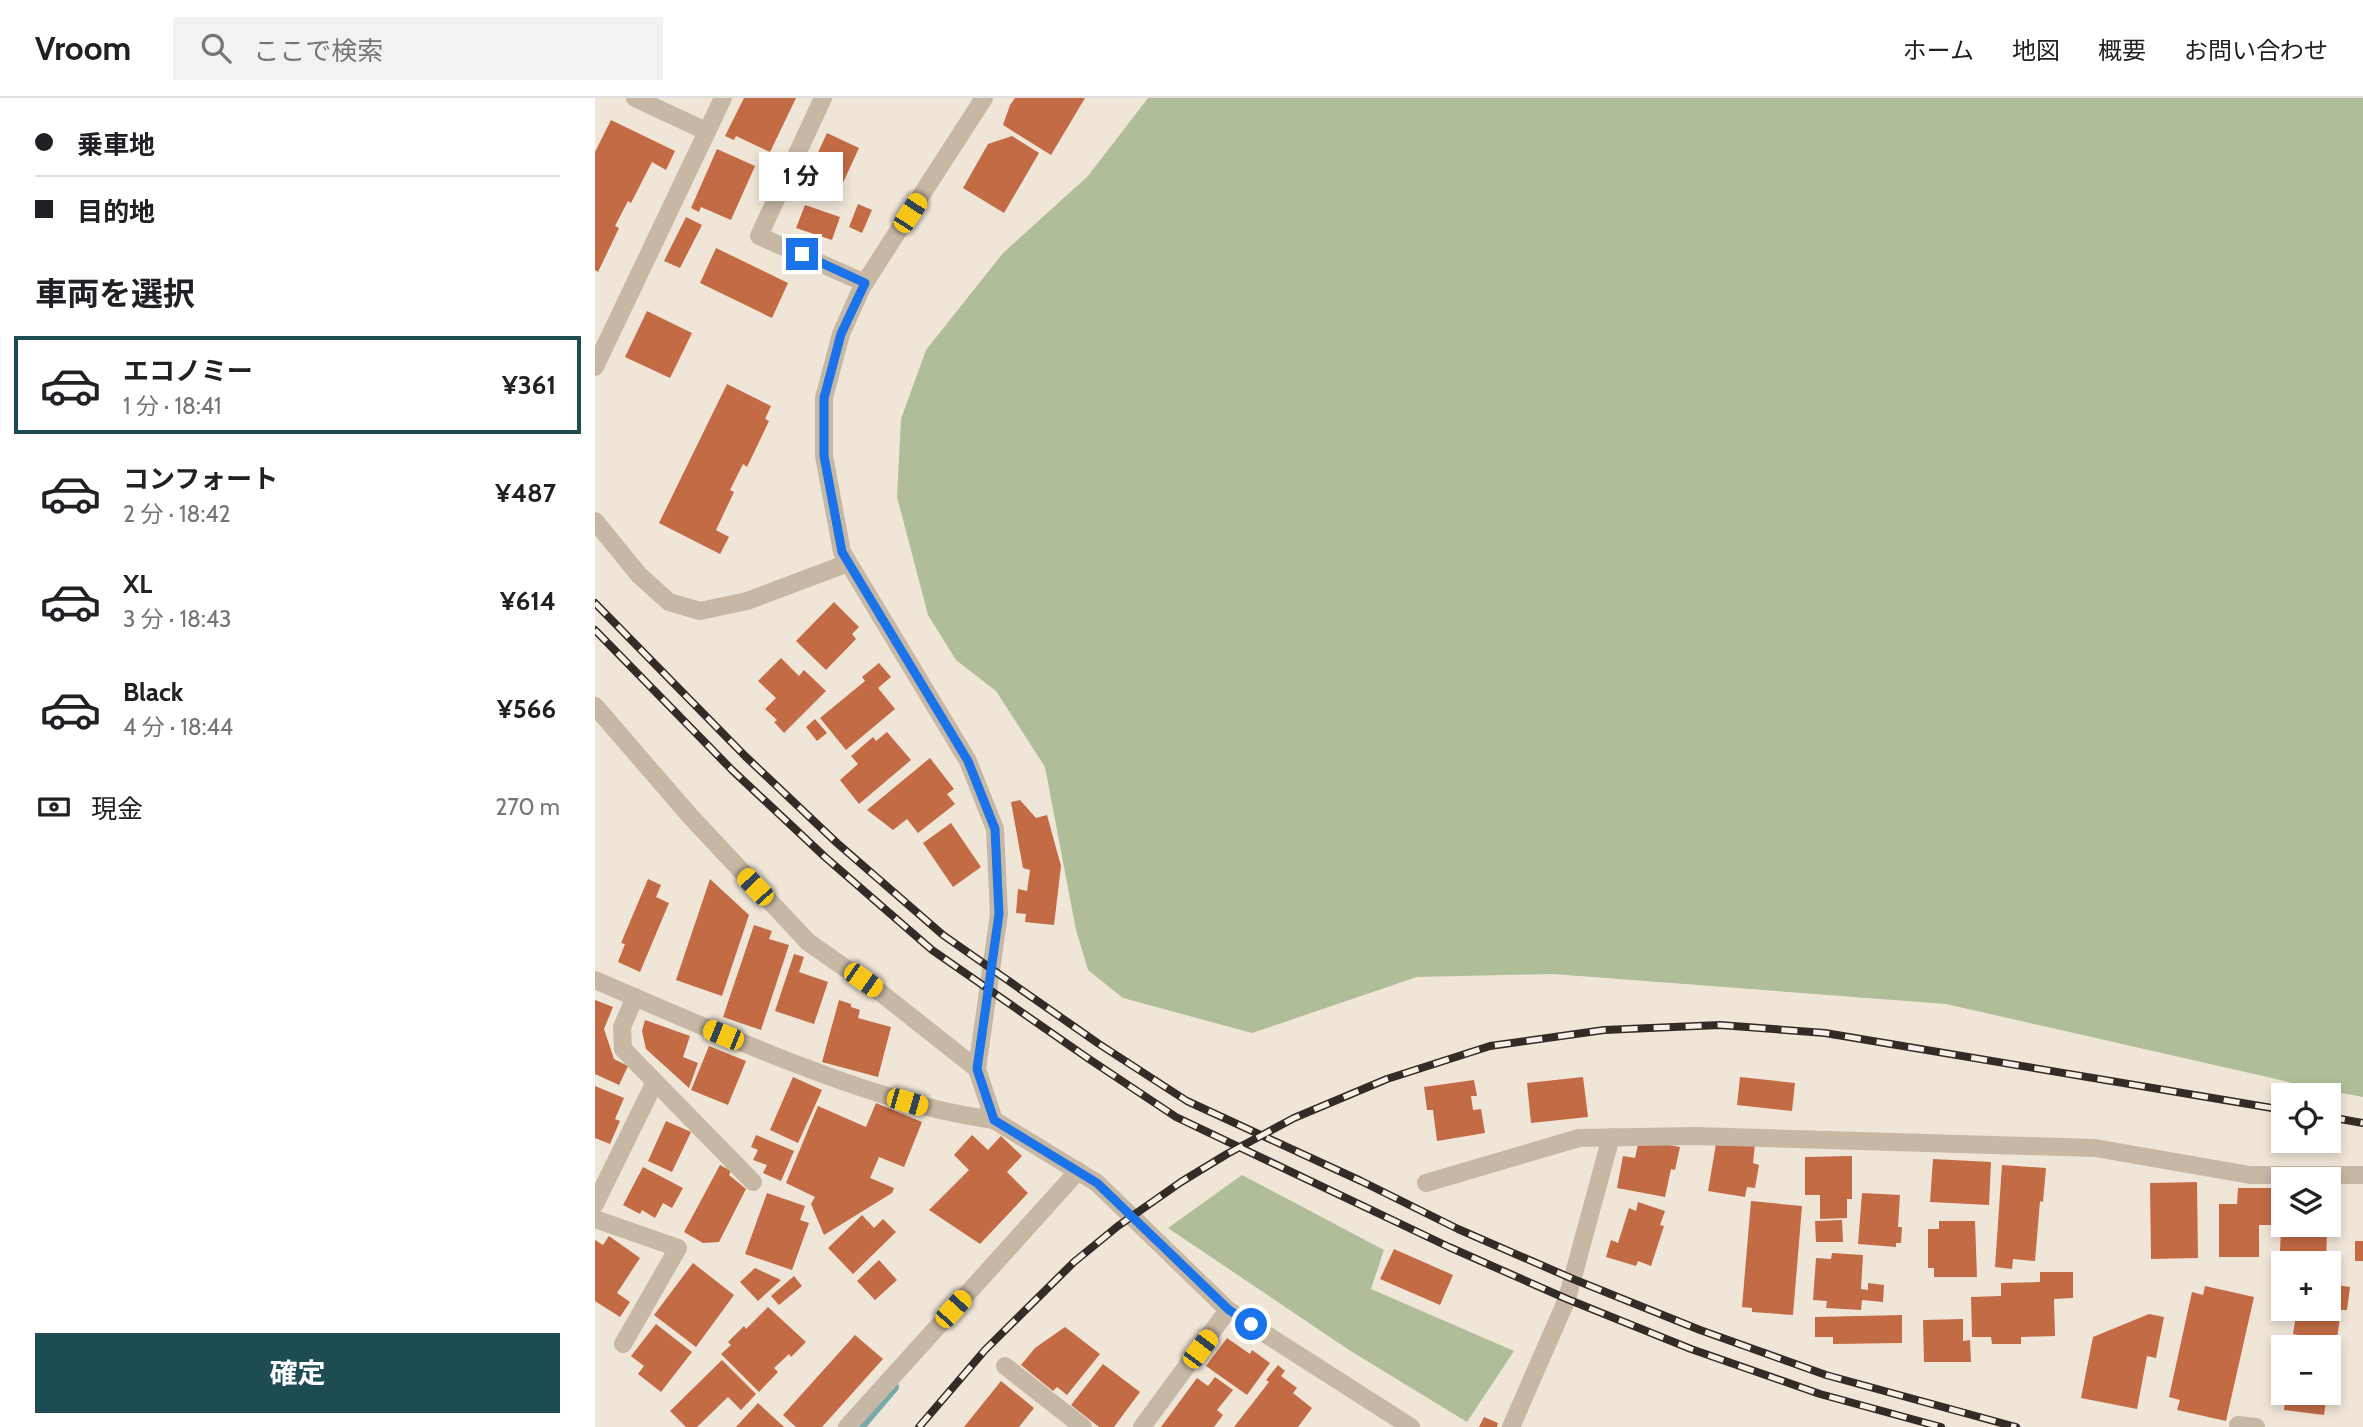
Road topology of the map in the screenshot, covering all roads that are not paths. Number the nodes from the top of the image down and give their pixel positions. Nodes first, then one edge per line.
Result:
1 (635, 98) edge
2 (723, 98) edge
3 (823, 98) edge
4 (984, 98) edge
5 (706, 131) junction
6 (865, 283) junction
7 (595, 367) edge
8 (595, 521) edge
9 (848, 563) junction
10 (595, 706) edge
11 (595, 980) edge
12 (635, 997) junction
13 (977, 1069) junction
14 (655, 1082) junction
15 (994, 1120) junction
16 (1611, 1137) junction
17 (1077, 1171) junction
18 (2363, 1175) edge
19 (753, 1182) dead end
20 (1426, 1183) dead end
21 (595, 1204) edge
22 (595, 1219) edge
23 (1229, 1310) junction
24 (623, 1344) dead end
25 (1005, 1366) dead end
26 (847, 1427) edge
27 (1083, 1427) edge
28 (1142, 1427) edge
29 (1411, 1427) edge
30 (1511, 1427) edge

1 - 5 street
2 - 5 street
3 - 6 street
4 - 6 street
5 - 7 street
6 - 9 street
8 - 9 street
9 - 13 street
10 - 13 street
11 - 12 street
12 - 14 street
12 - 15 street
13 - 15 street
14 - 19 street
14 - 21 street
15 - 17 street
16 - 18 street
16 - 20 street
16 - 30 street
17 - 23 street
17 - 26 street
22 - 24 street
23 - 28 street
23 - 29 street
25 - 27 street

